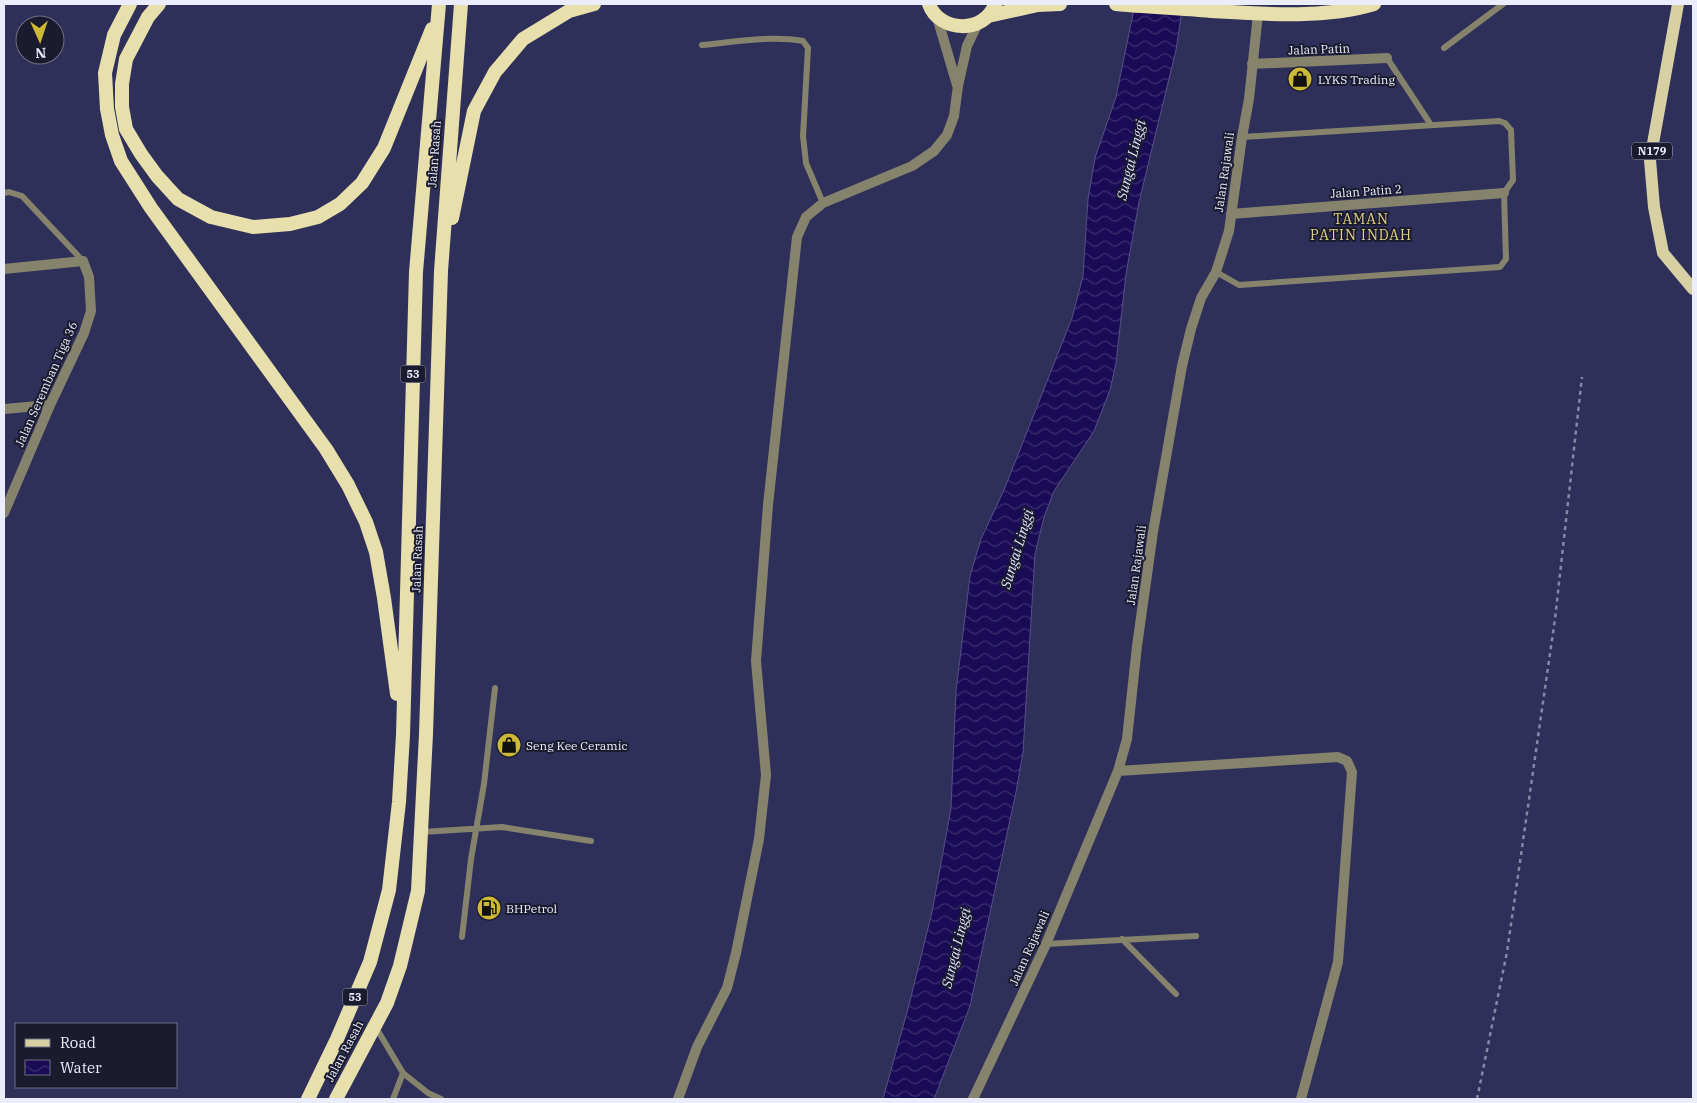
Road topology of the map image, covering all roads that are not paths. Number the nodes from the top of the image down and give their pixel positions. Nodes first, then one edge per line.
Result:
1 (130, 4) edge
2 (159, 4) edge
3 (594, 4) edge
4 (1060, 4) edge
5 (1116, 4) edge
6 (1123, 4) edge
7 (1374, 4) edge
8 (1503, 4) edge
9 (1678, 4) edge
10 (929, 8) edge
11 (439, 9) edge
12 (1258, 9) edge
13 (460, 10) edge
14 (987, 14) edge
15 (702, 45) dead end
16 (1444, 48) dead end
17 (1387, 58) joint
18 (1252, 64) junction
19 (958, 86) junction
20 (1431, 125) junction
21 (1242, 137) junction
22 (4, 193) edge
23 (1504, 193) junction
24 (823, 203) junction
25 (1231, 214) junction
26 (83, 261) junction
27 (4, 269) edge
28 (441, 272) junction
29 (1216, 272) junction
30 (1693, 289) edge
31 (50, 405) junction
32 (4, 409) edge
33 (4, 513) edge
34 (495, 688) dead end
35 (403, 734) junction
36 (1118, 771) junction
37 (475, 828) junction
38 (422, 832) junction
39 (592, 841) dead end
40 (1196, 936) dead end
41 (462, 937) dead end
42 (1122, 940) junction
43 (1046, 944) junction
44 (1176, 994) dead end
45 (375, 1025) junction
46 (403, 1074) junction
47 (426, 1096) edge
48 (308, 1099) edge
49 (336, 1099) edge
50 (393, 1099) edge
51 (441, 1099) edge
52 (678, 1099) edge
53 (973, 1099) edge
54 (1301, 1099) edge

1 - 35 highway
2 - 11 highway
3 - 28 highway
4 - 14 highway
5 - 6 highway
6 - 12 highway
7 - 12 highway
8 - 16 lane
9 - 30 main road, N179
10 - 14 highway
10 - 19 street
11 - 35 highway, Jalan Rasah / 53
12 - 18 street, Jalan Rajawali
13 - 28 highway, Jalan Rasah / 53
14 - 19 street
15 - 24 lane
17 - 18 street, Jalan Patin
17 - 20 lane
18 - 21 street, Jalan Rajawali
19 - 24 street
20 - 21 lane
20 - 23 lane
21 - 25 street, Jalan Rajawali
22 - 26 lane
23 - 25 street, Jalan Patin 2
23 - 29 lane
24 - 52 street
25 - 29 street, Jalan Rajawali
26 - 27 street
26 - 31 street, Jalan Seremban Tiga 36
28 - 38 highway, Jalan Rasah / 53
29 - 36 street, Jalan Rajawali
31 - 32 street
31 - 33 street, Jalan Seremban Tiga 36
34 - 37 lane
35 - 48 highway, Jalan Rasah / 53
36 - 43 street, Jalan Rajawali
36 - 54 street
37 - 38 lane
37 - 39 lane
37 - 41 lane
38 - 45 highway, Jalan Rasah / 53
40 - 42 lane
42 - 43 lane
42 - 44 lane
43 - 53 street, Jalan Rajawali
45 - 46 lane
45 - 49 highway, Jalan Rasah / 53
46 - 47 lane
46 - 50 lane
47 - 51 lane

